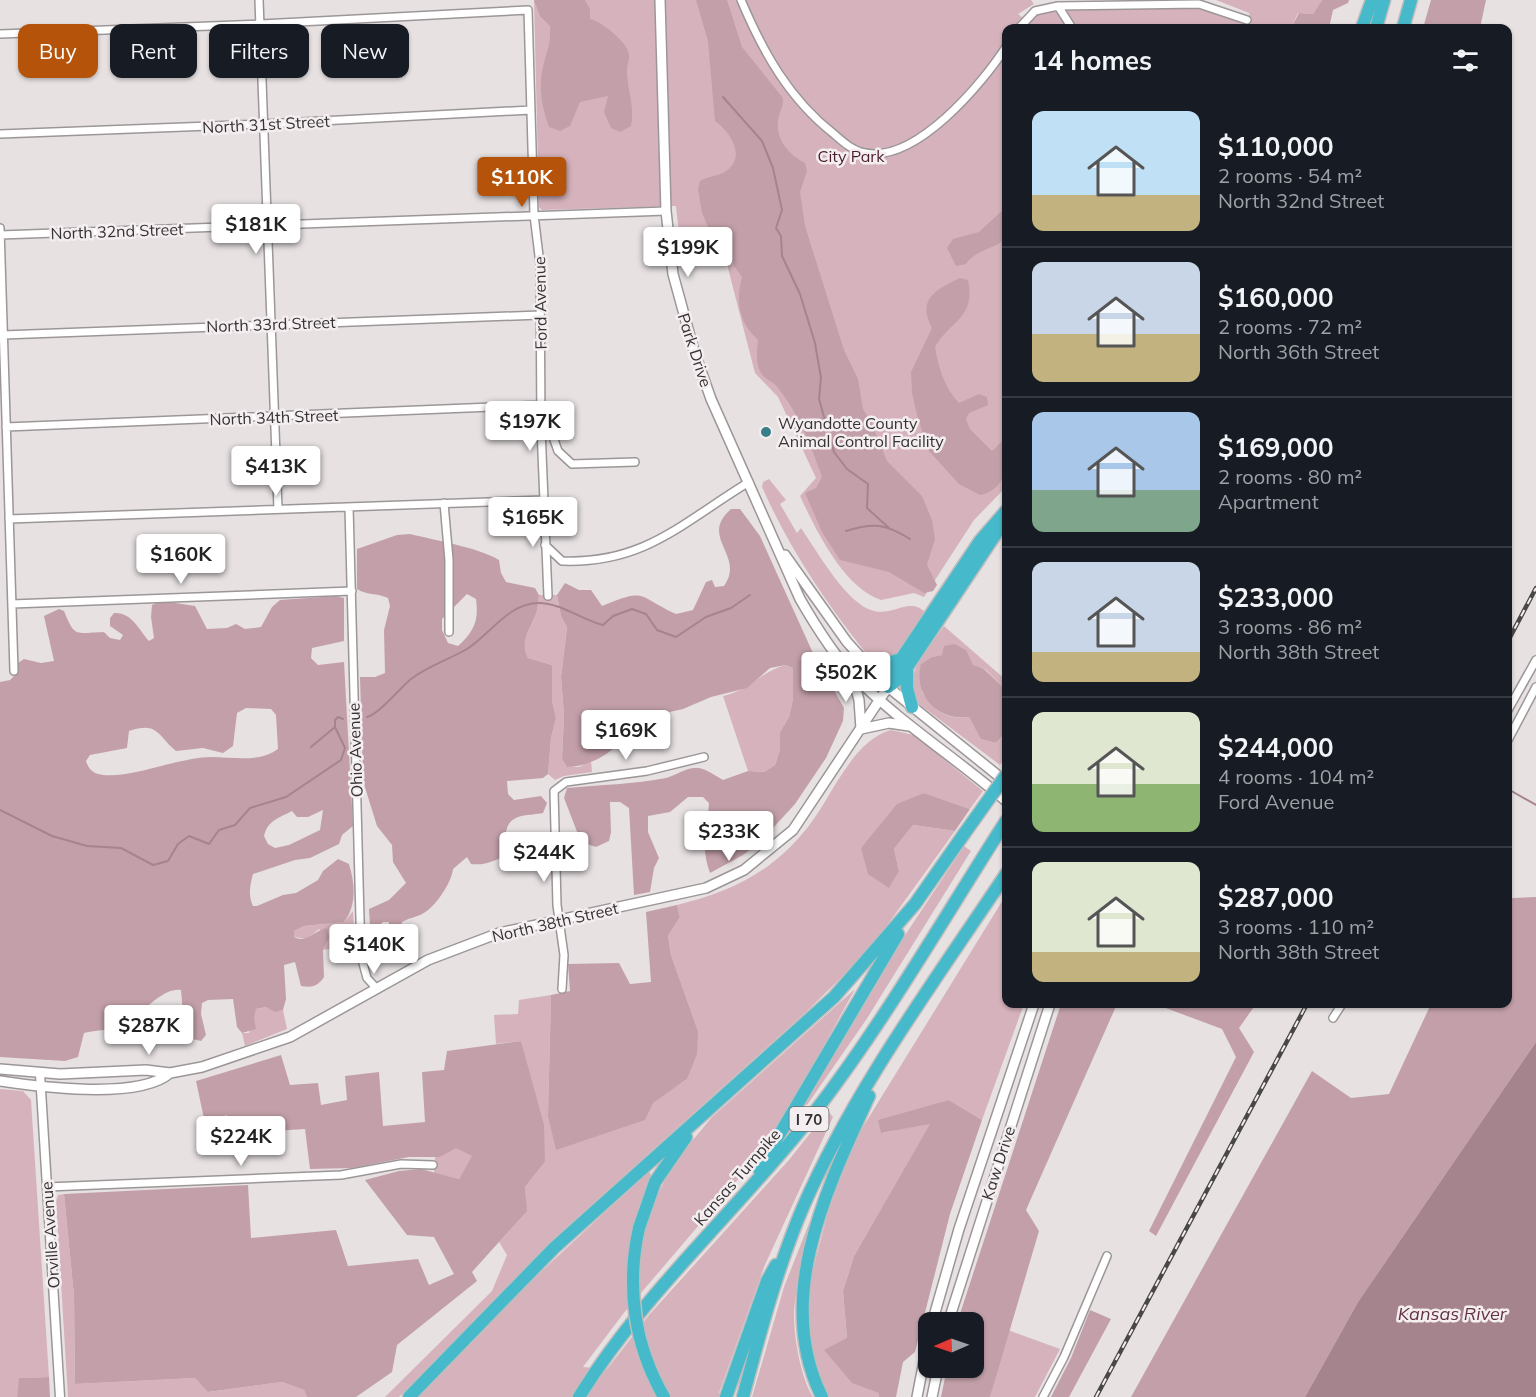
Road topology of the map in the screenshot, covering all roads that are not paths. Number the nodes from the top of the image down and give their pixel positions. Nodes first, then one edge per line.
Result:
1 (259, 0) edge
2 (660, 0) edge
3 (741, 0) edge
4 (1372, 0) edge
5 (1384, 0) edge
6 (1411, 0) edge
7 (1058, 6) junction
8 (1247, 20) dead end
9 (261, 24) joint
10 (1023, 24) edge
11 (1069, 24) edge
12 (1363, 24) edge
13 (1377, 24) edge
14 (1404, 24) edge
15 (209, 26) edge
16 (0, 34) edge
17 (1002, 52) edge
18 (263, 78) edge
19 (531, 110) junction
20 (264, 124) junction
21 (0, 134) edge
22 (666, 212) junction
23 (534, 215) junction
24 (267, 225) junction
25 (0, 228) edge
26 (0, 235) edge
27 (1, 255) edge
28 (540, 315) junction
29 (271, 324) junction
30 (3, 335) junction
31 (3, 390) edge
32 (542, 405) junction
33 (274, 417) junction
34 (6, 427) junction
35 (635, 462) dead end
36 (749, 482) junction
37 (543, 500) junction
38 (444, 503) junction
39 (349, 507) junction
40 (278, 509) junction
41 (1002, 516) edge
42 (9, 519) junction
43 (1002, 527) edge
44 (777, 543) junction
45 (545, 545) junction
46 (955, 588) junction
47 (352, 591) junction
48 (548, 596) dead end
49 (12, 604) junction
50 (449, 632) dead end
51 (1536, 660) edge
52 (865, 662) junction
53 (904, 664) junction
54 (14, 671) dead end
55 (851, 673) junction
56 (888, 687) junction
57 (1536, 687) edge
58 (879, 700) junction
59 (1512, 703) edge
60 (912, 707) junction
61 (913, 727) junction
62 (861, 729) junction
63 (1512, 732) edge
64 (704, 757) dead end
65 (1002, 779) edge
66 (1002, 781) edge
67 (1002, 798) edge
68 (1002, 827) edge
69 (1002, 880) edge
70 (915, 904) junction
71 (560, 918) junction
72 (377, 989) junction
73 (562, 989) dead end
74 (1033, 1008) edge
75 (1049, 1008) edge
76 (1339, 1008) edge
77 (1333, 1018) dead end
78 (890, 1051) junction
79 (0, 1069) edge
80 (171, 1073) junction
81 (40, 1074) junction
82 (0, 1081) edge
83 (40, 1087) junction
84 (705, 1113) junction
85 (433, 1165) dead end
86 (47, 1187) junction
87 (740, 1199) junction
88 (785, 1252) junction
89 (1107, 1256) dead end
90 (935, 1312) edge
91 (952, 1312) edge
92 (921, 1378) edge
93 (936, 1378) edge
94 (60, 1397) edge
95 (409, 1397) edge
96 (579, 1397) edge
97 (664, 1397) edge
98 (726, 1397) edge
99 (743, 1397) edge
100 (822, 1397) edge
101 (917, 1397) edge
102 (932, 1397) edge
103 (1043, 1397) edge

1 - 9 street
2 - 22 main road, Park Drive
3 - 17 street
4 - 12 highway
5 - 13 highway
6 - 14 highway
7 - 8 street
7 - 10 street
7 - 11 street
9 - 19 street, Ford Avenue
15 - 16 street
18 - 20 street
19 - 20 street, North 31st Street
19 - 23 street, Ford Avenue
20 - 21 street, North 31st Street
20 - 24 street
22 - 23 street, North 32nd Street
22 - 36 main road, Park Drive
23 - 24 street, North 32nd Street
23 - 28 street, Ford Avenue
24 - 26 street, North 32nd Street
24 - 29 street
25 - 26 street
26 - 27 street
27 - 30 street
28 - 29 street, North 33rd Street
28 - 32 street, Ford Avenue
29 - 30 street, North 33rd Street
29 - 33 street
30 - 31 street
31 - 34 street
32 - 33 street, North 34th Street
32 - 35 street
32 - 37 street, Ford Avenue
33 - 34 street, North 34th Street
33 - 40 street
34 - 42 street
36 - 44 main road, Park Drive
36 - 45 street
37 - 38 street
37 - 45 street, Ford Avenue
38 - 39 street
38 - 50 street
39 - 40 street
39 - 47 street, Ohio Avenue
40 - 42 street
41 - 46 highway
42 - 49 street
43 - 46 highway
44 - 52 main road, Park Drive
44 - 55 main road, Park Drive
45 - 48 street, Ford Avenue
46 - 53 highway
47 - 49 street
47 - 72 street, Ohio Avenue
49 - 54 street
51 - 59 street
52 - 53 highway
52 - 56 main road, Park Drive
53 - 56 highway
53 - 60 highway
55 - 58 main road, Park Drive
55 - 62 main road
56 - 58 main road, North 38th Street
56 - 60 main road
57 - 63 street
58 - 61 main road
58 - 62 main road, North 38th Street
60 - 65 main road
61 - 62 main road
61 - 67 main road
62 - 71 main road, North 38th Street
64 - 71 street
66 - 70 highway, bridge
68 - 87 highway, Kansas Turnpike / I 70
69 - 78 highway, I 70
70 - 84 highway
70 - 87 highway
71 - 72 main road, North 38th Street
71 - 73 street
72 - 80 main road, North 38th Street
74 - 90 main road, Kaw Drive
75 - 91 main road, Kaw Drive
76 - 77 street
78 - 88 highway, I 70
78 - 100 highway
79 - 81 main road, North 38th Street
80 - 81 main road, North 38th Street
80 - 83 main road, North 38th Street
81 - 83 street, Orville Avenue
82 - 83 main road, North 38th Street
83 - 86 street, Orville Avenue
84 - 95 highway
84 - 97 highway, bridge
85 - 86 street
86 - 94 street, Orville Avenue
87 - 96 highway, Kansas Turnpike / I 70
88 - 98 highway
88 - 99 highway, I 70
89 - 103 street
92 - 101 main road
93 - 102 main road

